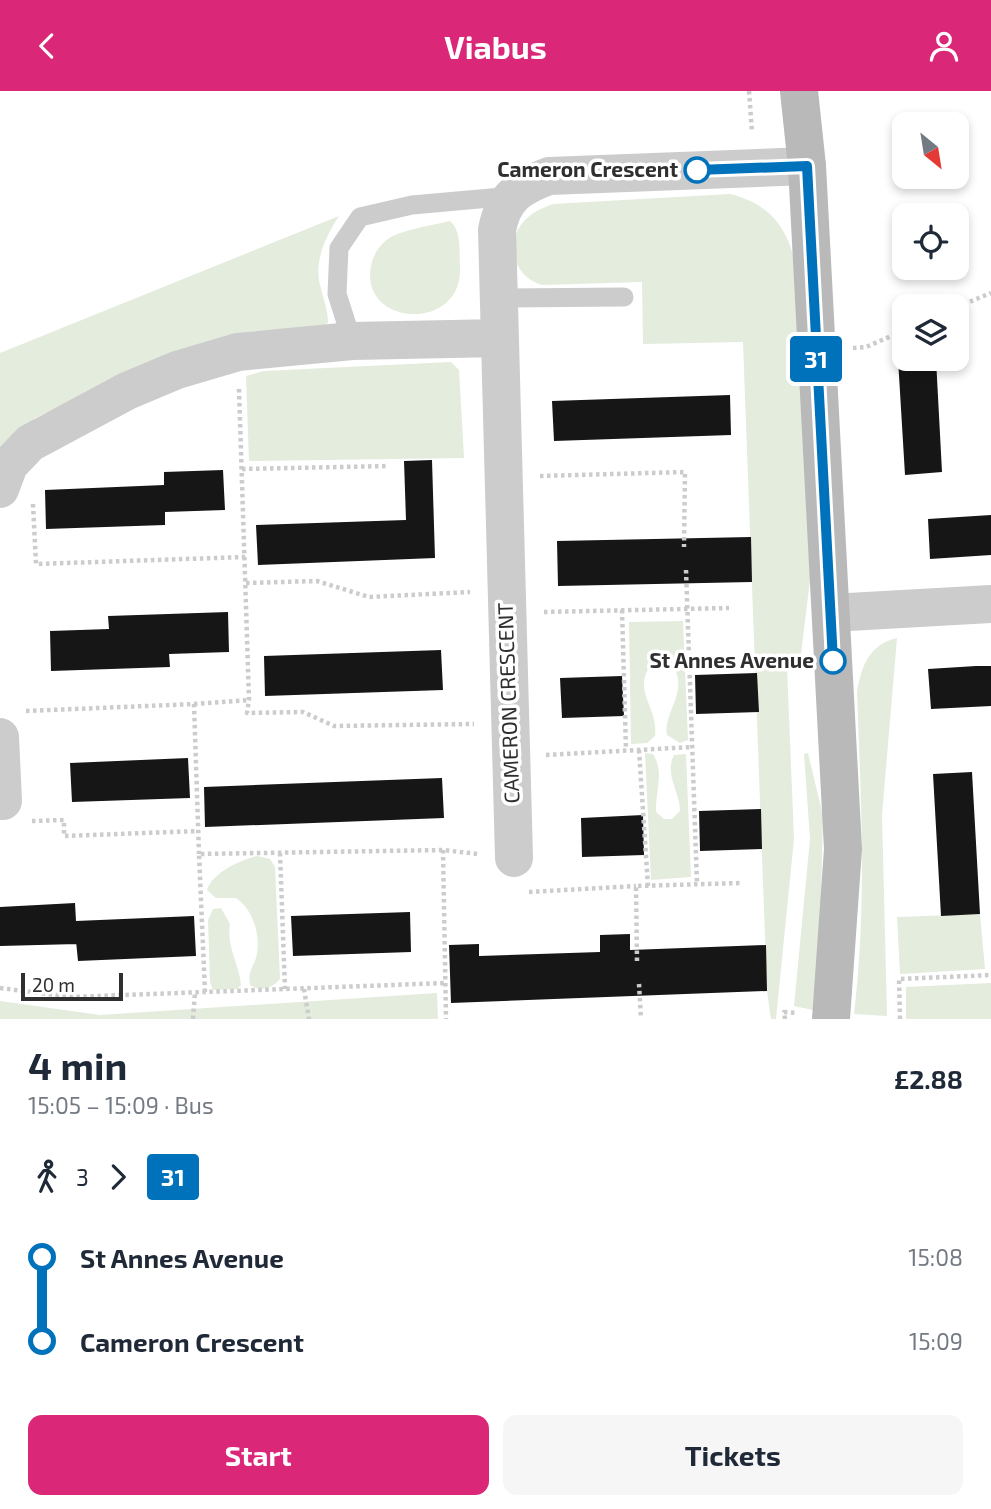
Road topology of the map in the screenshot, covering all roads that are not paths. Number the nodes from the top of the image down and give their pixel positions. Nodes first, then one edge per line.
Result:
1 (799, 91) edge
2 (807, 166) junction
3 (512, 195) junction
4 (624, 297) dead end
5 (499, 298) junction
6 (500, 338) junction
7 (352, 341) junction
8 (16, 493) edge
9 (991, 604) edge
10 (831, 613) junction
11 (7, 724) edge
12 (3, 801) road end
13 (513, 858) road end
14 (831, 1019) edge

1 - 2 street
2 - 3 street
2 - 10 street
3 - 5 street, CAMERON CRESCENT
3 - 7 lane
4 - 5 lane
5 - 6 street, CAMERON CRESCENT
6 - 7 street
6 - 13 street, CAMERON CRESCENT
7 - 8 street
9 - 10 street
10 - 14 street
11 - 12 street

